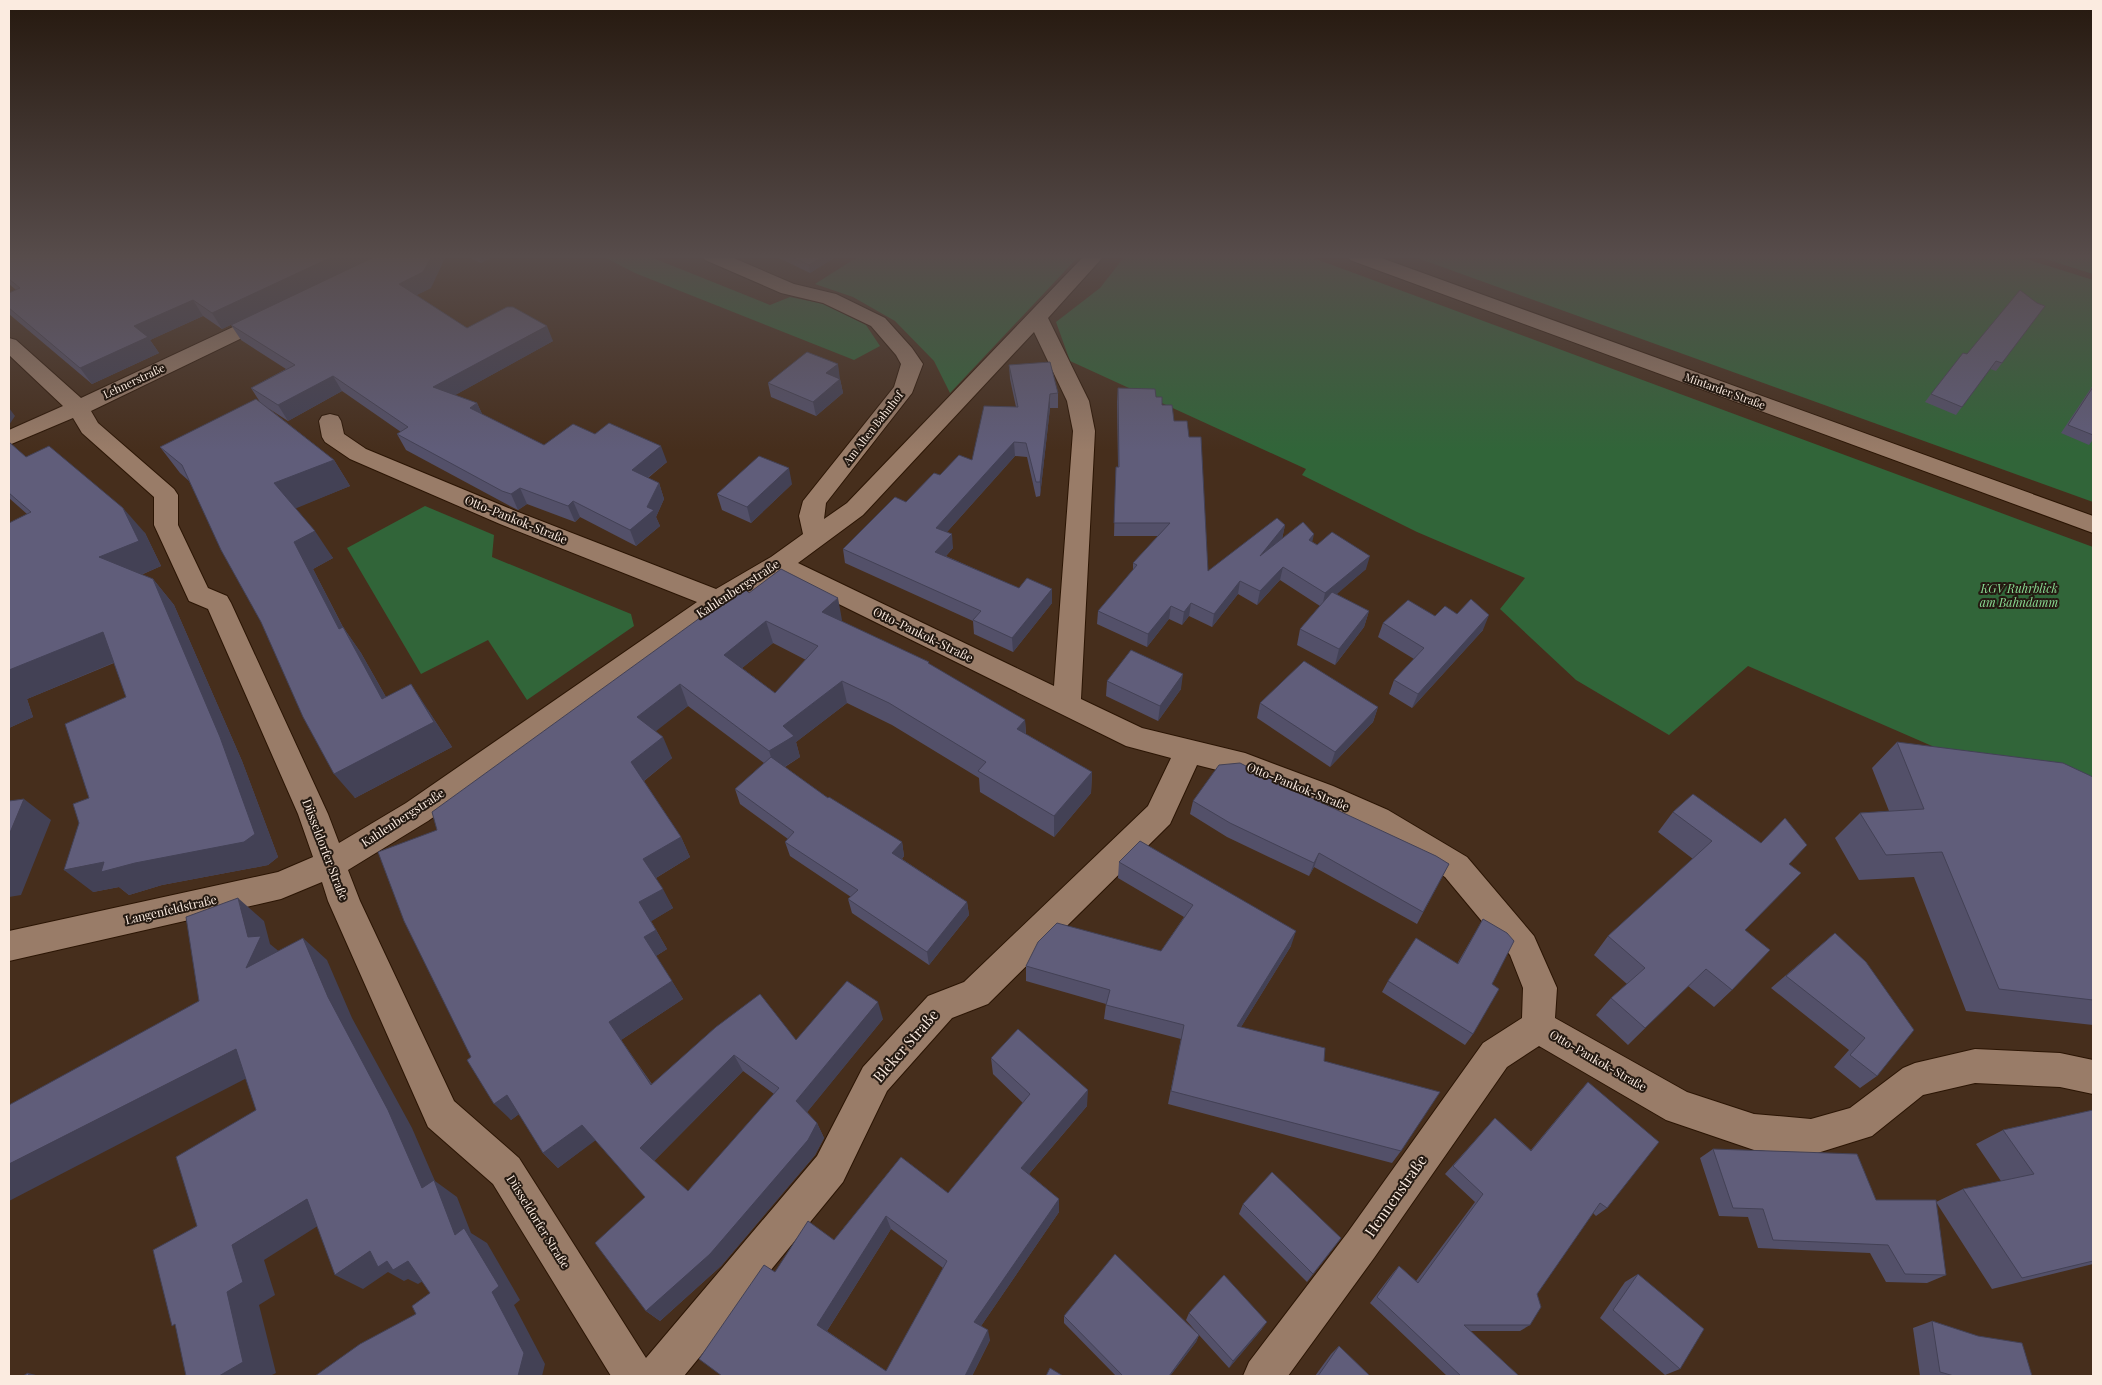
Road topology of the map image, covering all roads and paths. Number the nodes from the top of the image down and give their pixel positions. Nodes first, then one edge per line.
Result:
1 (261, 321) edge
2 (875, 321) edge
3 (1035, 321) edge
4 (1039, 321) edge
5 (1534, 321) edge
6 (9, 344) edge
7 (78, 408) junction
8 (330, 421) dead end
9 (9, 438) edge
10 (2093, 525) edge
11 (816, 536) junction
12 (780, 563) junction
13 (718, 600) junction
14 (1067, 706) junction
15 (1188, 752) junction
16 (331, 864) junction
17 (9, 946) edge
18 (1538, 1027) junction
19 (2093, 1077) edge
20 (634, 1376) edge
21 (658, 1376) edge
22 (1263, 1376) edge

1 - 7 street, Lehnerstraße
2 - 11 street, Am Alten Bahnhof
3 - 11 street, Kahlenbergstraße
4 - 14 street
5 - 10 street, Mintarder Straße
6 - 7 street, Düsseldorfer Straße
7 - 9 street, Lehnerstraße
7 - 16 street, Düsseldorfer Straße
8 - 13 street, Otto-Pankok-Straße
11 - 12 street, Kahlenbergstraße
12 - 13 street, Kahlenbergstraße
12 - 14 street, Otto-Pankok-Straße
13 - 16 street, Kahlenbergstraße
14 - 15 street, Otto-Pankok-Straße
15 - 18 street, Otto-Pankok-Straße
15 - 21 street, Bleker Straße
16 - 17 street, Langenfeldstraße
16 - 20 street, Düsseldorfer Straße
18 - 19 street, Otto-Pankok-Straße
18 - 22 street, Hennenstraße

